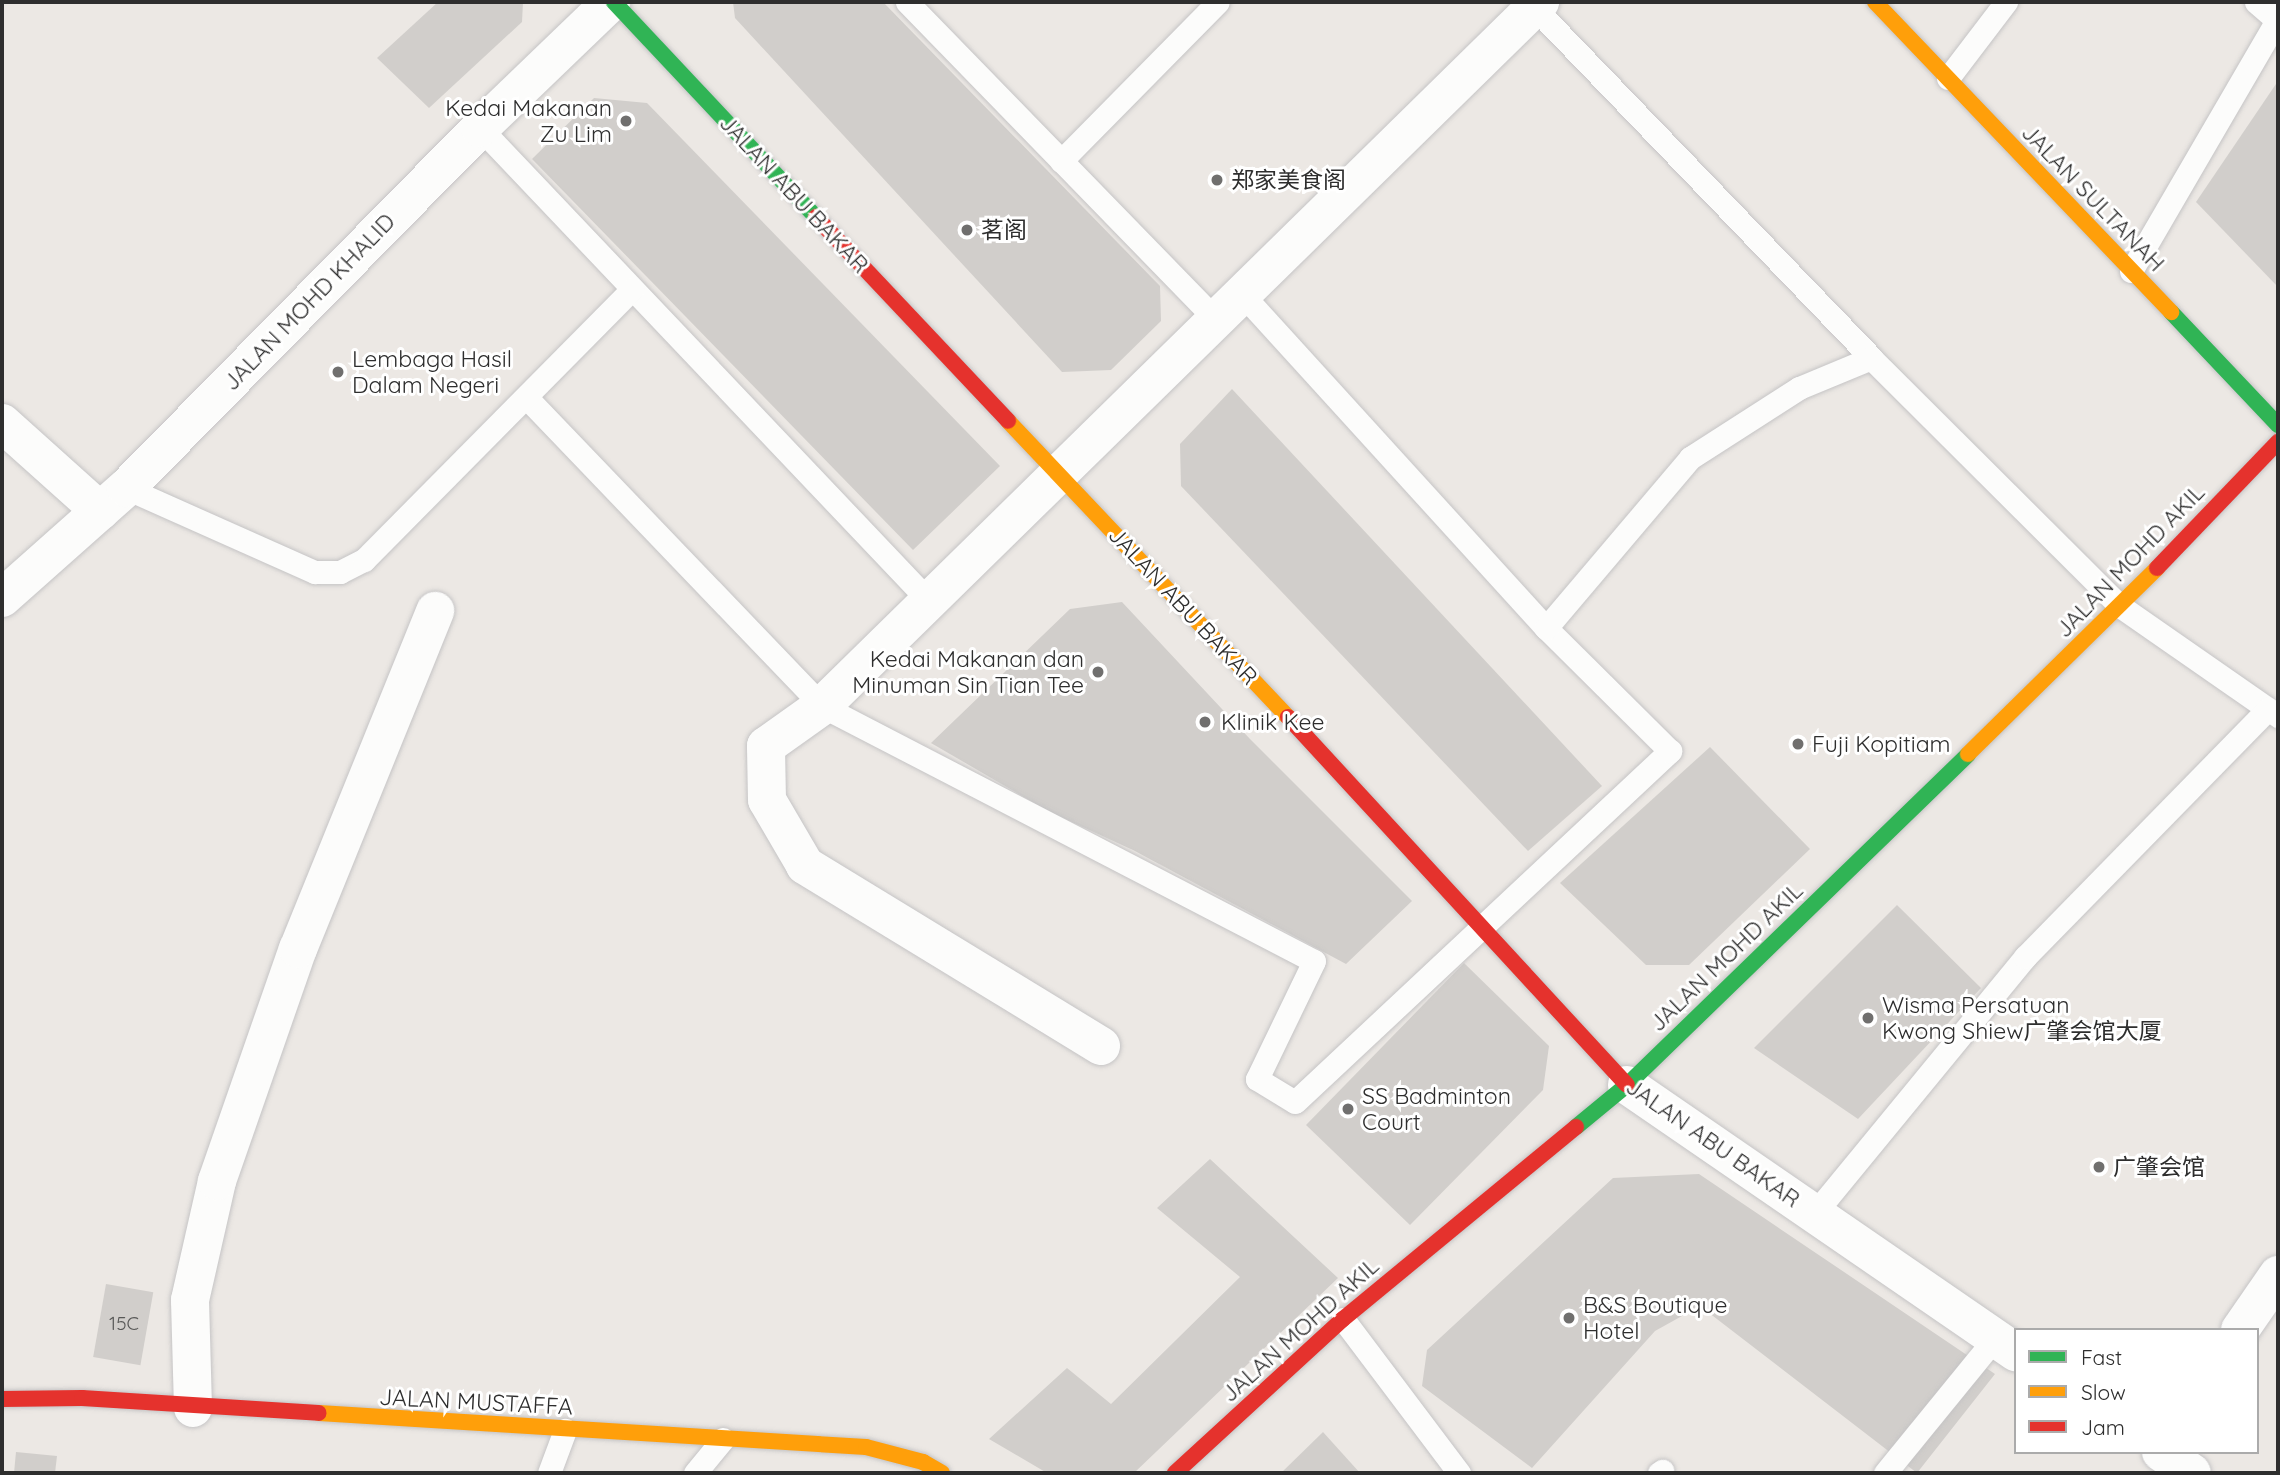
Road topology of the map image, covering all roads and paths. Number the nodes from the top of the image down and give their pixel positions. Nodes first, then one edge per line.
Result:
1 (612, 2) edge
2 (1218, 2) edge
3 (1875, 2) edge
4 (2006, 2) edge
5 (2256, 2) edge
6 (1535, 4) edge
7 (916, 5) edge
8 (2278, 19) edge
9 (1948, 78) junction
10 (480, 128) junction
11 (1061, 161) junction
12 (2131, 271) junction
13 (632, 289) junction
14 (1229, 307) junction
15 (1871, 358) junction
16 (526, 397) junction
17 (2, 423) edge
18 (2278, 425) edge
19 (2278, 442) edge
20 (1059, 474) junction
21 (113, 500) junction
22 (2, 598) edge
23 (929, 601) junction
24 (2120, 606) junction
25 (435, 611) dead end
26 (1546, 628) junction
27 (822, 706) junction
28 (2273, 713) edge
29 (1483, 924) junction
30 (1101, 1046) dead end
31 (1627, 1085) junction
32 (1814, 1214) junction
33 (2278, 1275) edge
34 (1343, 1319) junction
35 (2241, 1328) edge
36 (2005, 1345) edge
37 (2, 1399) edge
38 (193, 1409) junction
39 (565, 1430) junction
40 (723, 1439) junction
41 (2152, 1454) edge
42 (2164, 1454) edge
43 (549, 1473) edge
44 (695, 1473) edge
45 (942, 1473) edge
46 (1175, 1473) edge
47 (1459, 1473) edge
48 (1885, 1473) edge
49 (2138, 1473) edge
50 (2192, 1473) edge

1 - 10 street, JALAN MOHD KHALID
1 - 20 street, JALAN ABU BAKAR
2 - 11 lane
3 - 9 street, JALAN SULTANAH
4 - 9 lane
5 - 8 lane
6 - 14 street
6 - 15 lane
7 - 11 lane
8 - 12 lane
9 - 12 street, JALAN SULTANAH
10 - 13 lane
10 - 21 street, JALAN MOHD KHALID
11 - 14 lane
12 - 18 street, JALAN SULTANAH
13 - 16 lane
13 - 23 lane
14 - 20 street
14 - 26 lane
15 - 24 lane
15 - 26 lane
16 - 21 lane
16 - 27 lane
17 - 21 street
19 - 24 street, JALAN MOHD AKIL
20 - 23 street
20 - 29 street, JALAN ABU BAKAR
21 - 22 street, JALAN MOHD KHALID
23 - 27 street
24 - 28 lane
24 - 31 street, JALAN MOHD AKIL
25 - 38 street
26 - 29 lane
27 - 29 lane
27 - 30 street
28 - 32 lane
29 - 31 street, JALAN ABU BAKAR
31 - 32 street, JALAN ABU BAKAR
31 - 34 street, JALAN MOHD AKIL
32 - 36 street, JALAN ABU BAKAR
33 - 35 street
34 - 46 street, JALAN MOHD AKIL
34 - 47 lane
36 - 48 lane
37 - 38 street, JALAN MUSTAFFA
38 - 39 street, JALAN MUSTAFFA
39 - 40 street, JALAN MUSTAFFA
39 - 43 lane
40 - 44 lane
40 - 45 street, JALAN MUSTAFFA
41 - 49 street
42 - 50 street

